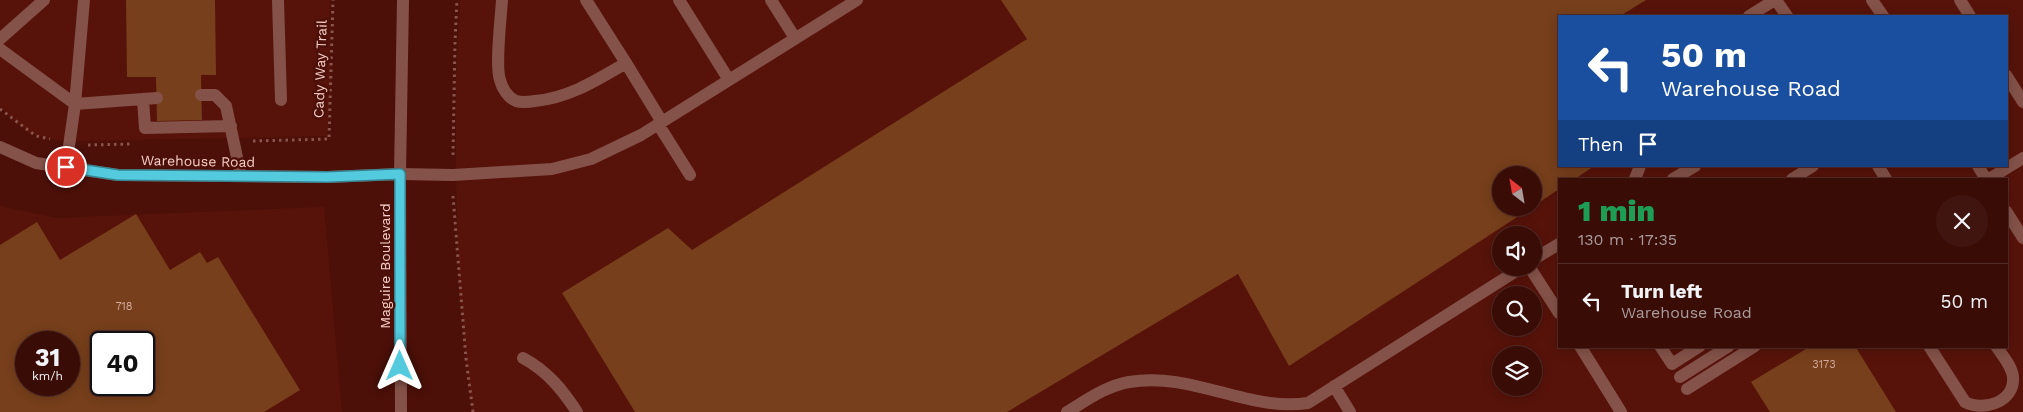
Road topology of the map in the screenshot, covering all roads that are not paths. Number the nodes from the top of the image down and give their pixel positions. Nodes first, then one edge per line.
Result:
1 (44, 0) edge
2 (84, 0) edge
3 (278, 0) edge
4 (403, 0) edge
5 (502, 0) edge
6 (586, 0) edge
7 (678, 0) edge
8 (771, 0) edge
9 (857, 0) edge
10 (1776, 0) edge
11 (1872, 0) edge
12 (1960, 0) edge
13 (1751, 15) edge
14 (1786, 15) edge
15 (1882, 15) edge
16 (1969, 15) edge
17 (795, 38) junction
18 (0, 39) edge
19 (0, 49) edge
20 (626, 63) junction
21 (2008, 78) edge
22 (729, 80) junction
23 (201, 95) dead end
24 (157, 98) dead end
25 (142, 99) junction
26 (281, 100) dead end
27 (2023, 102) edge
28 (75, 104) junction
29 (660, 123) junction
30 (230, 126) junction
31 (0, 147) edge
32 (2023, 158) edge
33 (66, 167) junction
34 (1693, 167) edge
35 (1811, 167) edge
36 (1879, 167) edge
37 (1979, 167) edge
38 (2008, 167) edge
39 (2008, 167) edge
40 (400, 174) junction
41 (690, 175) dead end
42 (241, 176) junction
43 (1675, 178) edge
44 (1794, 178) edge
45 (1885, 178) edge
46 (1987, 178) edge
47 (1990, 178) edge
48 (2008, 214) edge
49 (2023, 238) edge
50 (1558, 245) edge
51 (1542, 254) edge
52 (1508, 276) edge
53 (1535, 276) edge
54 (1558, 311) edge
55 (1581, 348) edge
56 (1665, 348) edge
57 (1697, 348) edge
58 (1726, 348) edge
59 (1752, 348) edge
60 (1930, 348) edge
61 (1997, 348) edge
62 (523, 358) dead end
63 (1680, 377) dead end
64 (1334, 386) junction
65 (1687, 389) dead end
66 (1990, 409) edge
67 (401, 412) edge
68 (577, 412) edge
69 (1067, 412) edge
70 (1350, 412) edge
71 (1619, 412) edge

1 - 18 street
2 - 28 street
3 - 26 street
4 - 40 street, Maguire Boulevard
5 - 20 street
6 - 20 street
7 - 22 street
8 - 17 street
9 - 17 street, Warehouse Road
10 - 13 street
10 - 14 street
11 - 15 street
12 - 16 street
17 - 22 street, Warehouse Road
19 - 28 street
20 - 29 street
21 - 27 street
22 - 29 street, Warehouse Road
23 - 30 street
24 - 25 street
25 - 28 street
25 - 30 street
28 - 33 street
29 - 40 street, Warehouse Road
29 - 41 street
30 - 42 street
31 - 33 street, Warehouse Road
32 - 38 street
33 - 42 street, Warehouse Road
34 - 43 street
35 - 44 street
36 - 45 street
37 - 46 street
39 - 47 street
40 - 42 street, Warehouse Road
40 - 67 street, Maguire Boulevard
48 - 49 street
50 - 51 street
52 - 64 street
53 - 54 street
55 - 71 street
56 - 57 street
58 - 63 street
59 - 65 street
60 - 66 street
61 - 66 street
62 - 68 street
64 - 69 street
64 - 70 street

